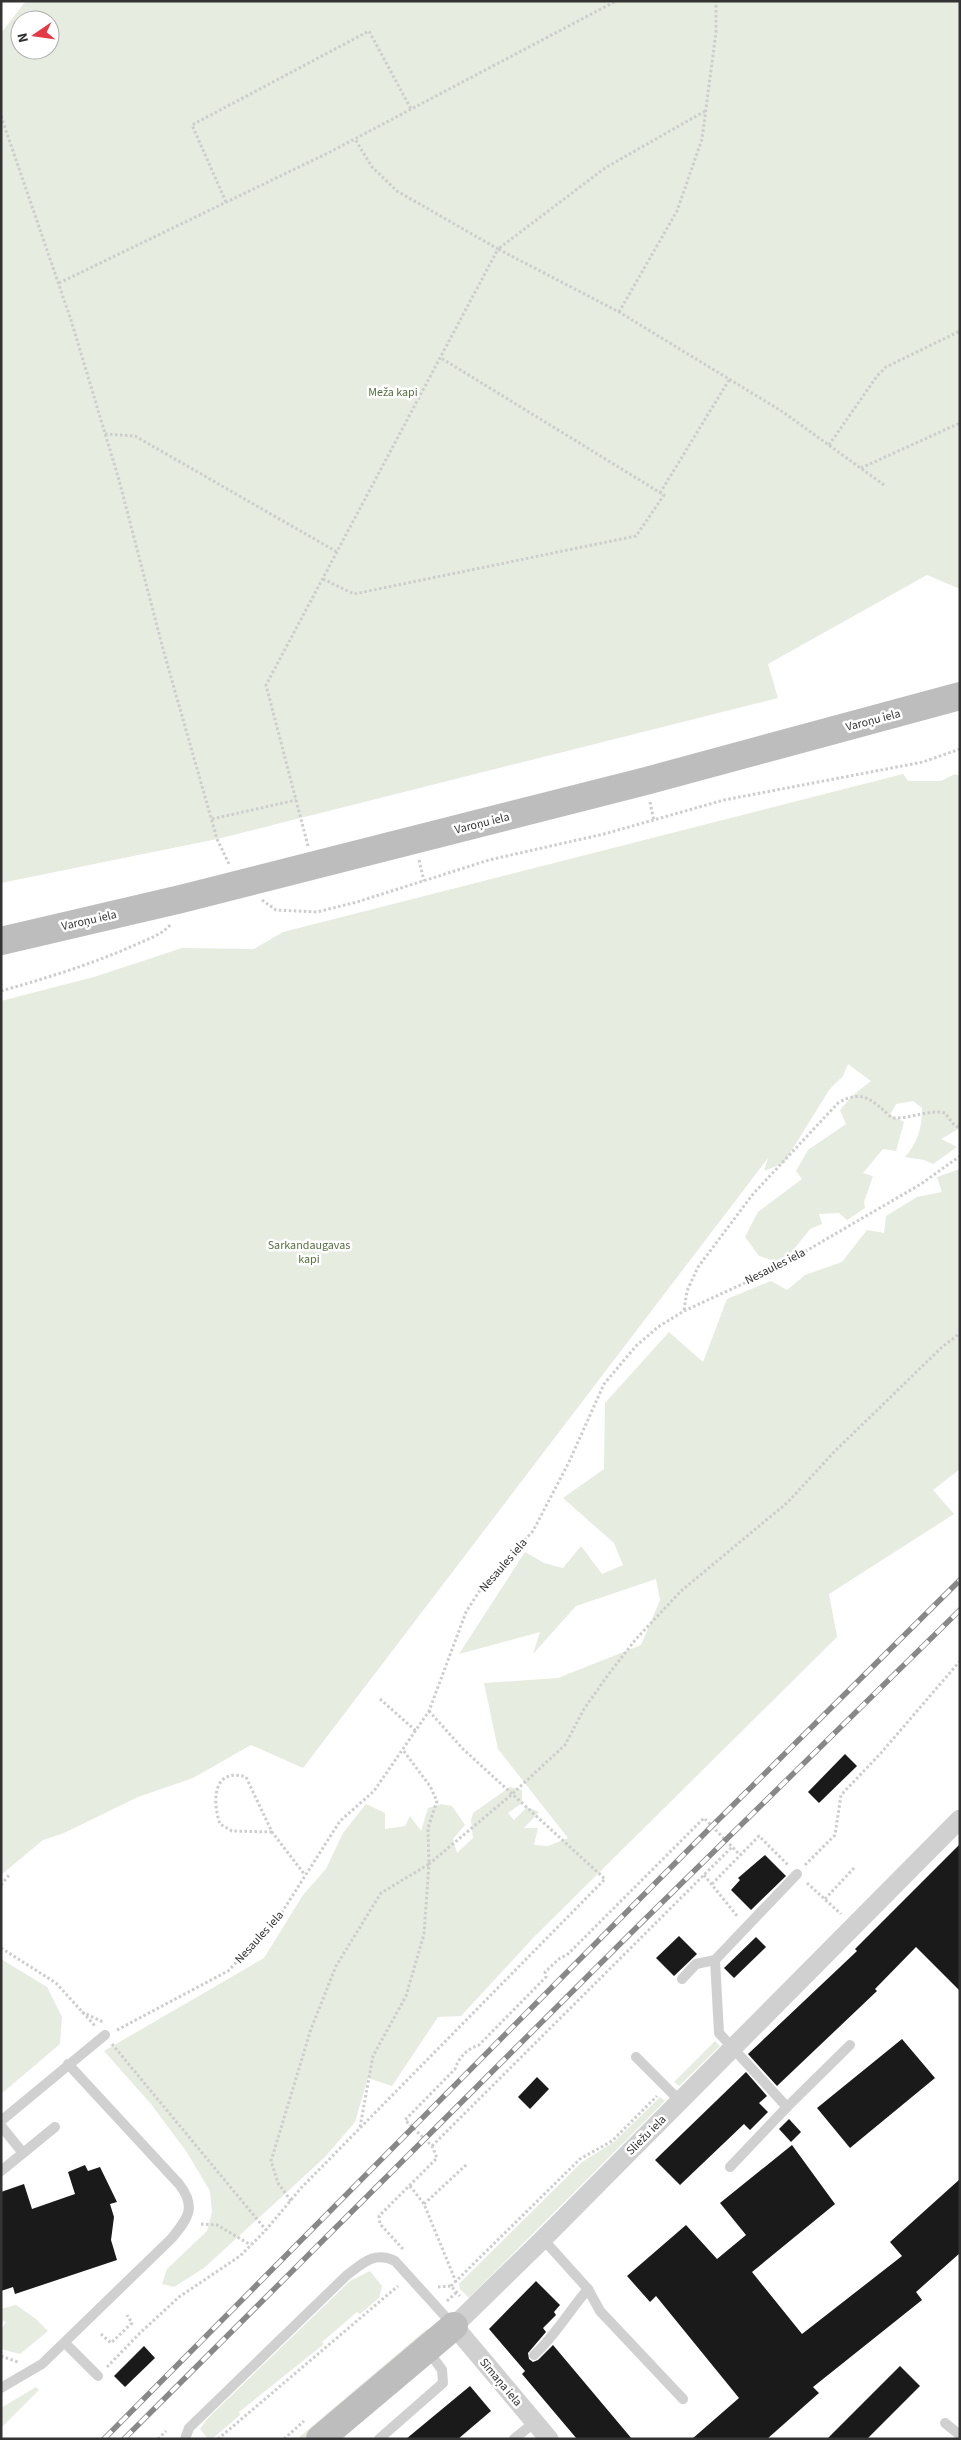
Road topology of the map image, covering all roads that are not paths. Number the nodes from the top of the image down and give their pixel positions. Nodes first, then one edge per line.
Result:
1 (960, 696) edge
2 (1, 941) edge
3 (960, 1820) edge
4 (797, 1874) road end
5 (715, 1960) junction
6 (682, 1979) dead end
7 (105, 2036) road end
8 (850, 2045) dead end
9 (732, 2049) junction
10 (636, 2057) dead end
11 (68, 2064) junction
12 (680, 2101) junction
13 (787, 2107) junction
14 (1, 2121) edge
15 (1, 2126) edge
16 (55, 2127) dead end
17 (23, 2154) junction
18 (730, 2167) dead end
19 (1, 2171) edge
20 (542, 2239) junction
21 (588, 2289) junction
22 (463, 2317) junction
23 (65, 2343) junction
24 (427, 2349) junction
25 (534, 2355) dead end
26 (98, 2376) road end
27 (1, 2388) edge
28 (683, 2399) dead end
29 (535, 2422) junction
30 (945, 2423) dead end
31 (960, 2435) edge
32 (185, 2439) edge
33 (320, 2439) edge
34 (379, 2439) edge
35 (514, 2439) edge
36 (549, 2439) edge

1 - 2 street, Varoņu iela
3 - 9 street, Sliežu iela
4 - 5 lane
5 - 6 lane
5 - 9 lane
7 - 11 lane
8 - 13 lane
9 - 12 street, Sliežu iela
9 - 13 lane
10 - 12 lane
11 - 14 lane
11 - 23 lane
12 - 20 street, Sliežu iela
13 - 18 lane
15 - 17 lane
16 - 17 lane
17 - 19 lane
20 - 21 lane
20 - 22 street, Sliežu iela
21 - 25 lane
21 - 28 lane
22 - 24 street, Sliežu iela
22 - 29 street, Sīmaņa iela
22 - 32 lane
23 - 26 lane
23 - 27 lane
24 - 33 street, Sliežu iela
24 - 34 lane
29 - 35 lane
29 - 36 street, Sīmaņa iela
30 - 31 lane

